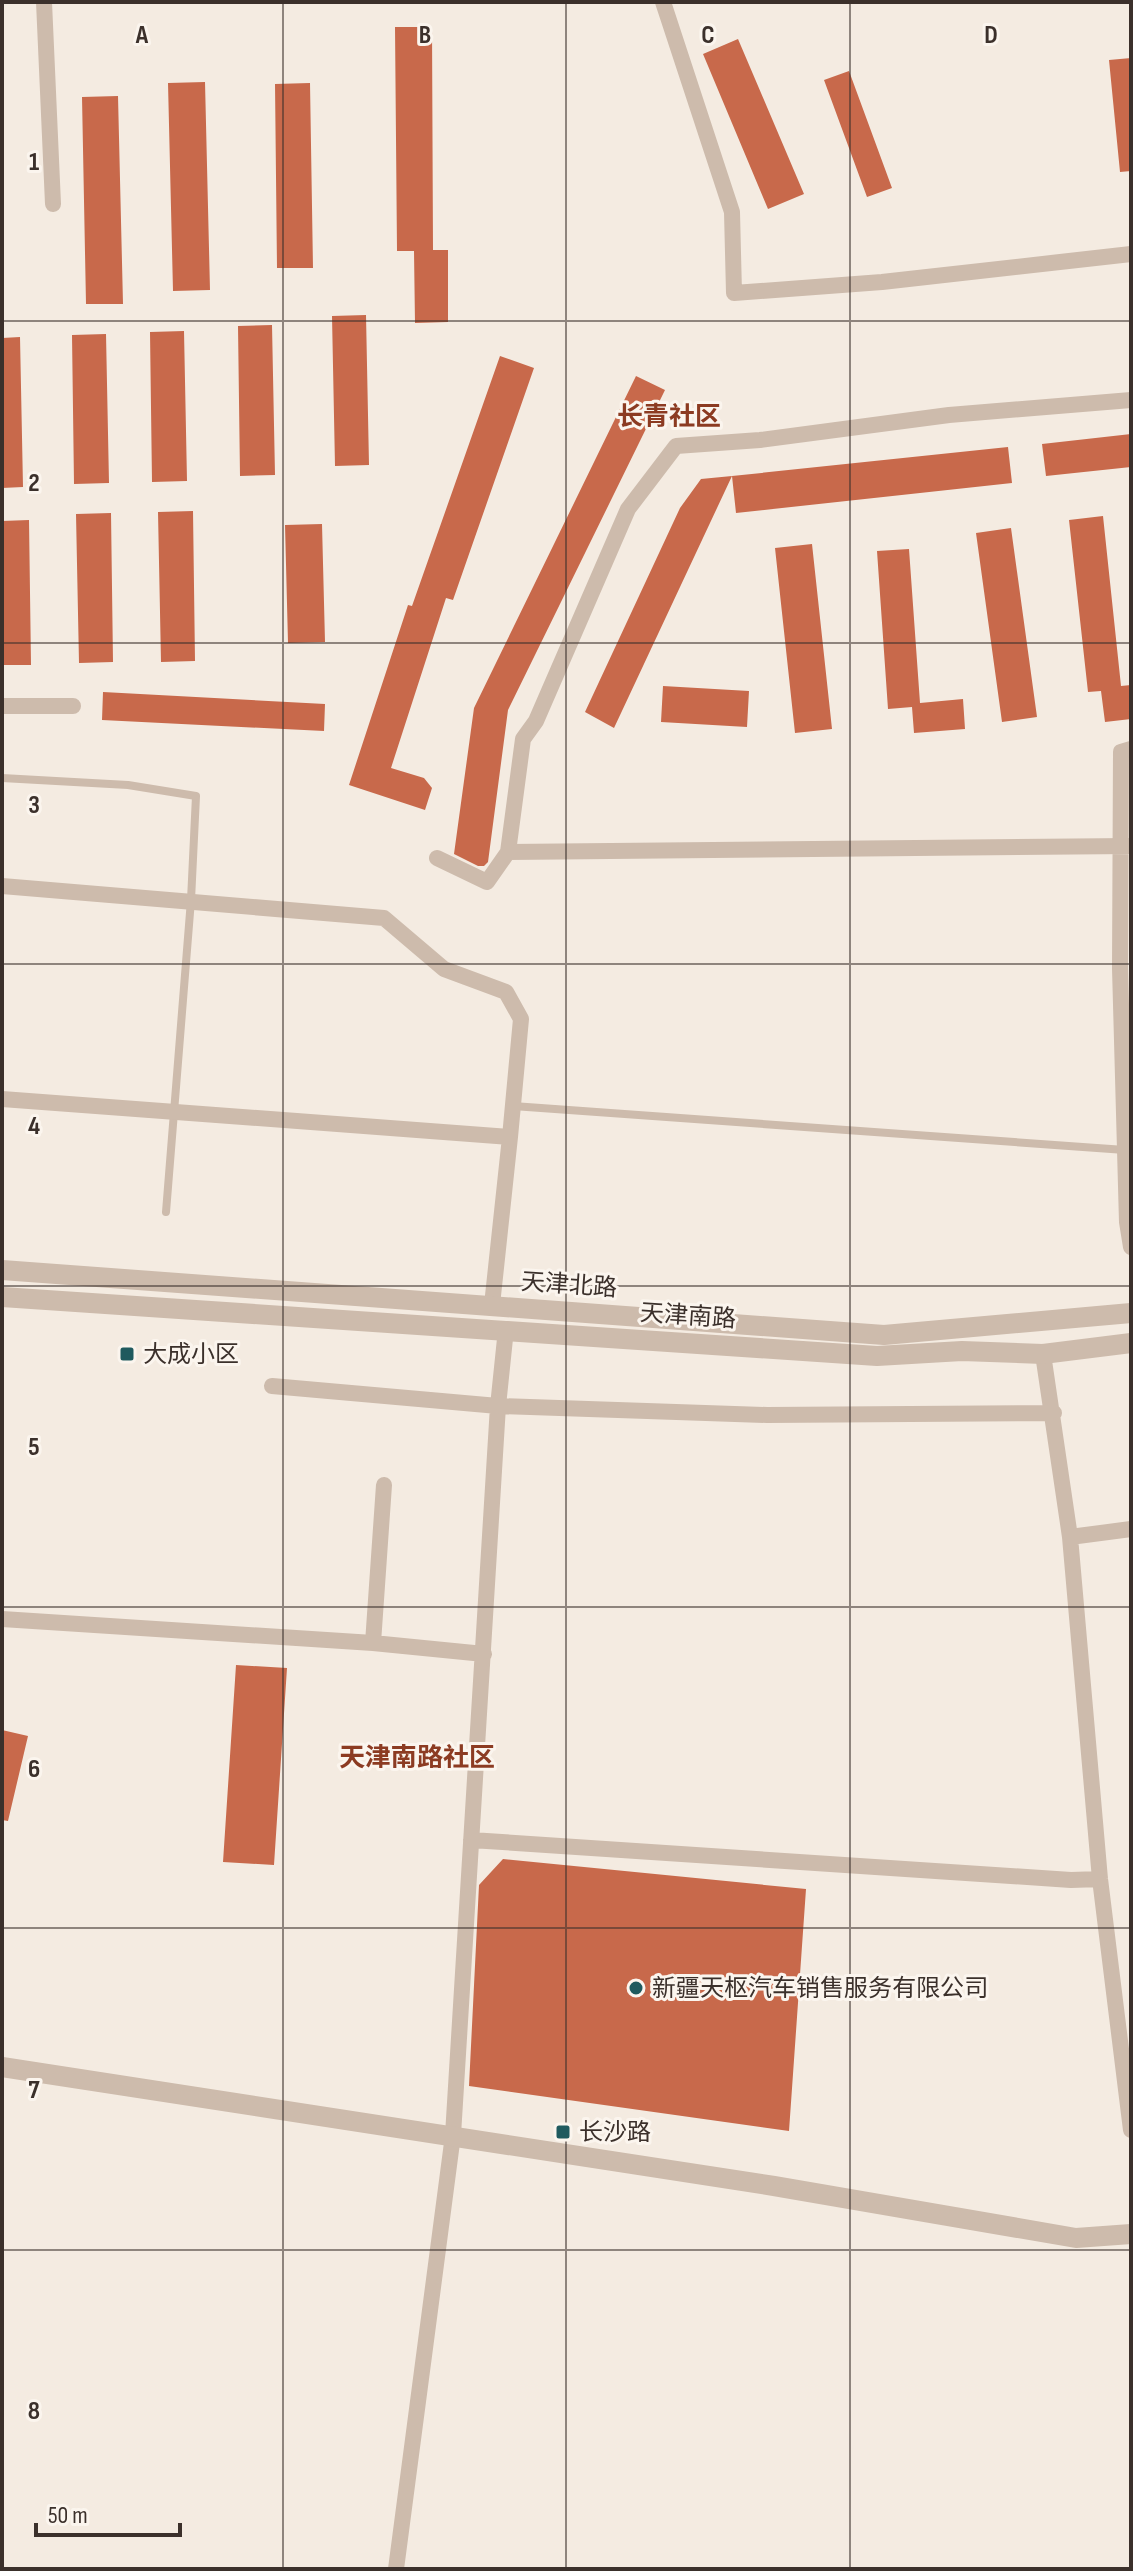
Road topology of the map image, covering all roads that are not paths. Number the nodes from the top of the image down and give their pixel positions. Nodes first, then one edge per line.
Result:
1 (44, 2) edge
2 (663, 2) edge
3 (53, 204) dead end
4 (1131, 254) edge
5 (1131, 400) edge
6 (2, 706) edge
7 (73, 706) dead end
8 (1131, 749) edge
9 (2, 778) edge
10 (1126, 846) edge
11 (508, 852) junction
12 (437, 858) dead end
13 (2, 886) edge
14 (191, 900) junction
15 (2, 1099) edge
16 (513, 1106) junction
17 (173, 1112) junction
18 (1128, 1126) edge
19 (510, 1137) junction
20 (1125, 1150) junction
21 (166, 1212) dead end
22 (1131, 1247) edge
23 (2, 1270) edge
24 (2, 1297) edge
25 (492, 1305) junction
26 (1131, 1313) edge
27 (506, 1329) junction
28 (1131, 1343) edge
29 (1043, 1354) junction
30 (272, 1386) dead end
31 (498, 1406) junction
32 (1054, 1413) junction
33 (384, 1485) dead end
34 (1131, 1529) edge
35 (1070, 1537) junction
36 (2, 1619) edge
37 (373, 1643) junction
38 (484, 1654) junction
39 (471, 1840) junction
40 (1100, 1879) junction
41 (2, 2067) edge
42 (1131, 2130) edge
43 (453, 2135) junction
44 (1131, 2234) edge
45 (396, 2569) edge

1 - 3 street
2 - 4 street
5 - 11 street
6 - 7 street
8 - 10 street
9 - 14 lane
10 - 11 street
10 - 18 street
11 - 12 street
13 - 14 street
14 - 16 street
14 - 17 lane
15 - 17 street
16 - 19 street
16 - 20 lane
17 - 19 street
17 - 21 lane
18 - 20 street
19 - 25 street
20 - 22 street
23 - 25 street, 天津北路
24 - 27 street, 天津南路
25 - 26 street, 天津北路
27 - 29 street, 天津南路
27 - 31 street
28 - 29 street, 天津南路
29 - 32 street
30 - 31 street
31 - 32 street
31 - 38 street
32 - 35 street
33 - 37 street
34 - 35 street
35 - 40 street
36 - 37 street
37 - 38 street
38 - 39 street
39 - 40 street
39 - 43 street
40 - 42 street
41 - 43 street
43 - 44 street
43 - 45 street

